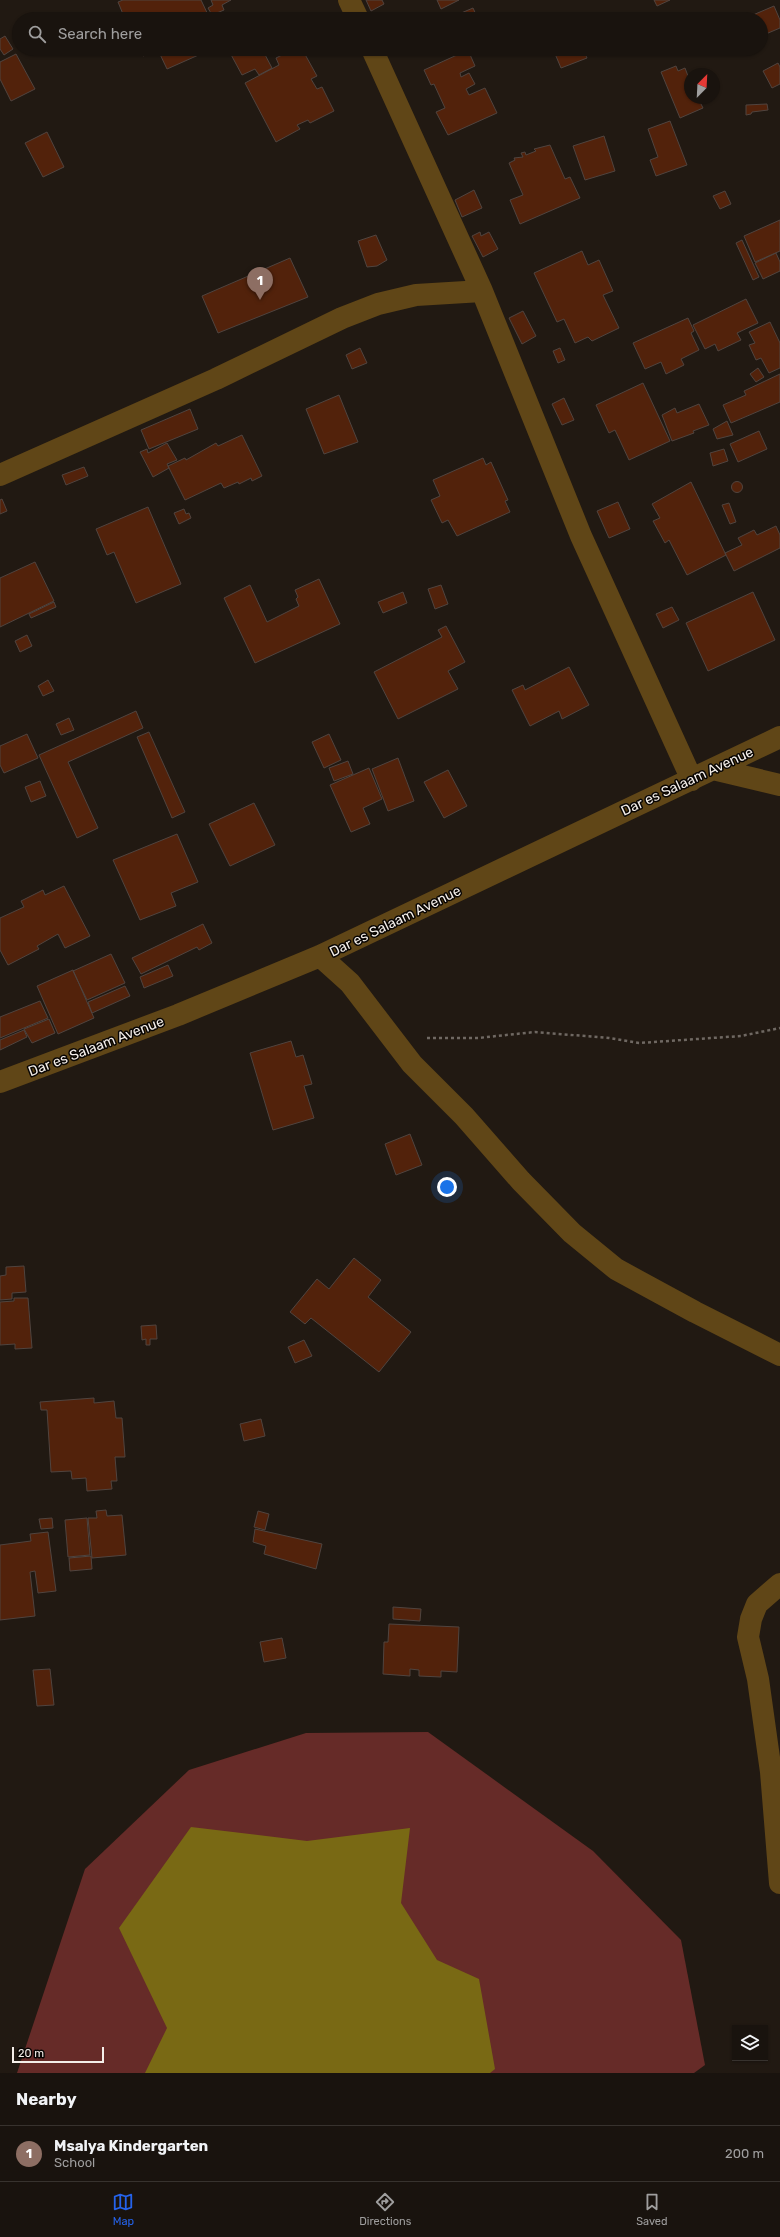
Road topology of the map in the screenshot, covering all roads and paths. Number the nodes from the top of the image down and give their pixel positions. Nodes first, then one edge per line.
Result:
1 (349, 0) edge
2 (355, 12) edge
3 (375, 56) edge
4 (482, 291) junction
5 (0, 475) edge
6 (780, 737) edge
7 (713, 769) junction
8 (692, 780) junction
9 (776, 788) edge
10 (320, 956) junction
11 (780, 1028) edge
12 (391, 1036) junction
13 (0, 1082) edge
14 (780, 1355) edge
15 (780, 1584) edge
16 (780, 1883) edge

1 - 2 street
3 - 4 street
4 - 5 street
4 - 8 street
6 - 7 street, Dar es Salaam Avenue
7 - 8 street, Dar es Salaam Avenue
7 - 9 street
8 - 10 street, Dar es Salaam Avenue
10 - 12 street
10 - 13 street, Dar es Salaam Avenue
11 - 12 path
12 - 14 street
15 - 16 street

